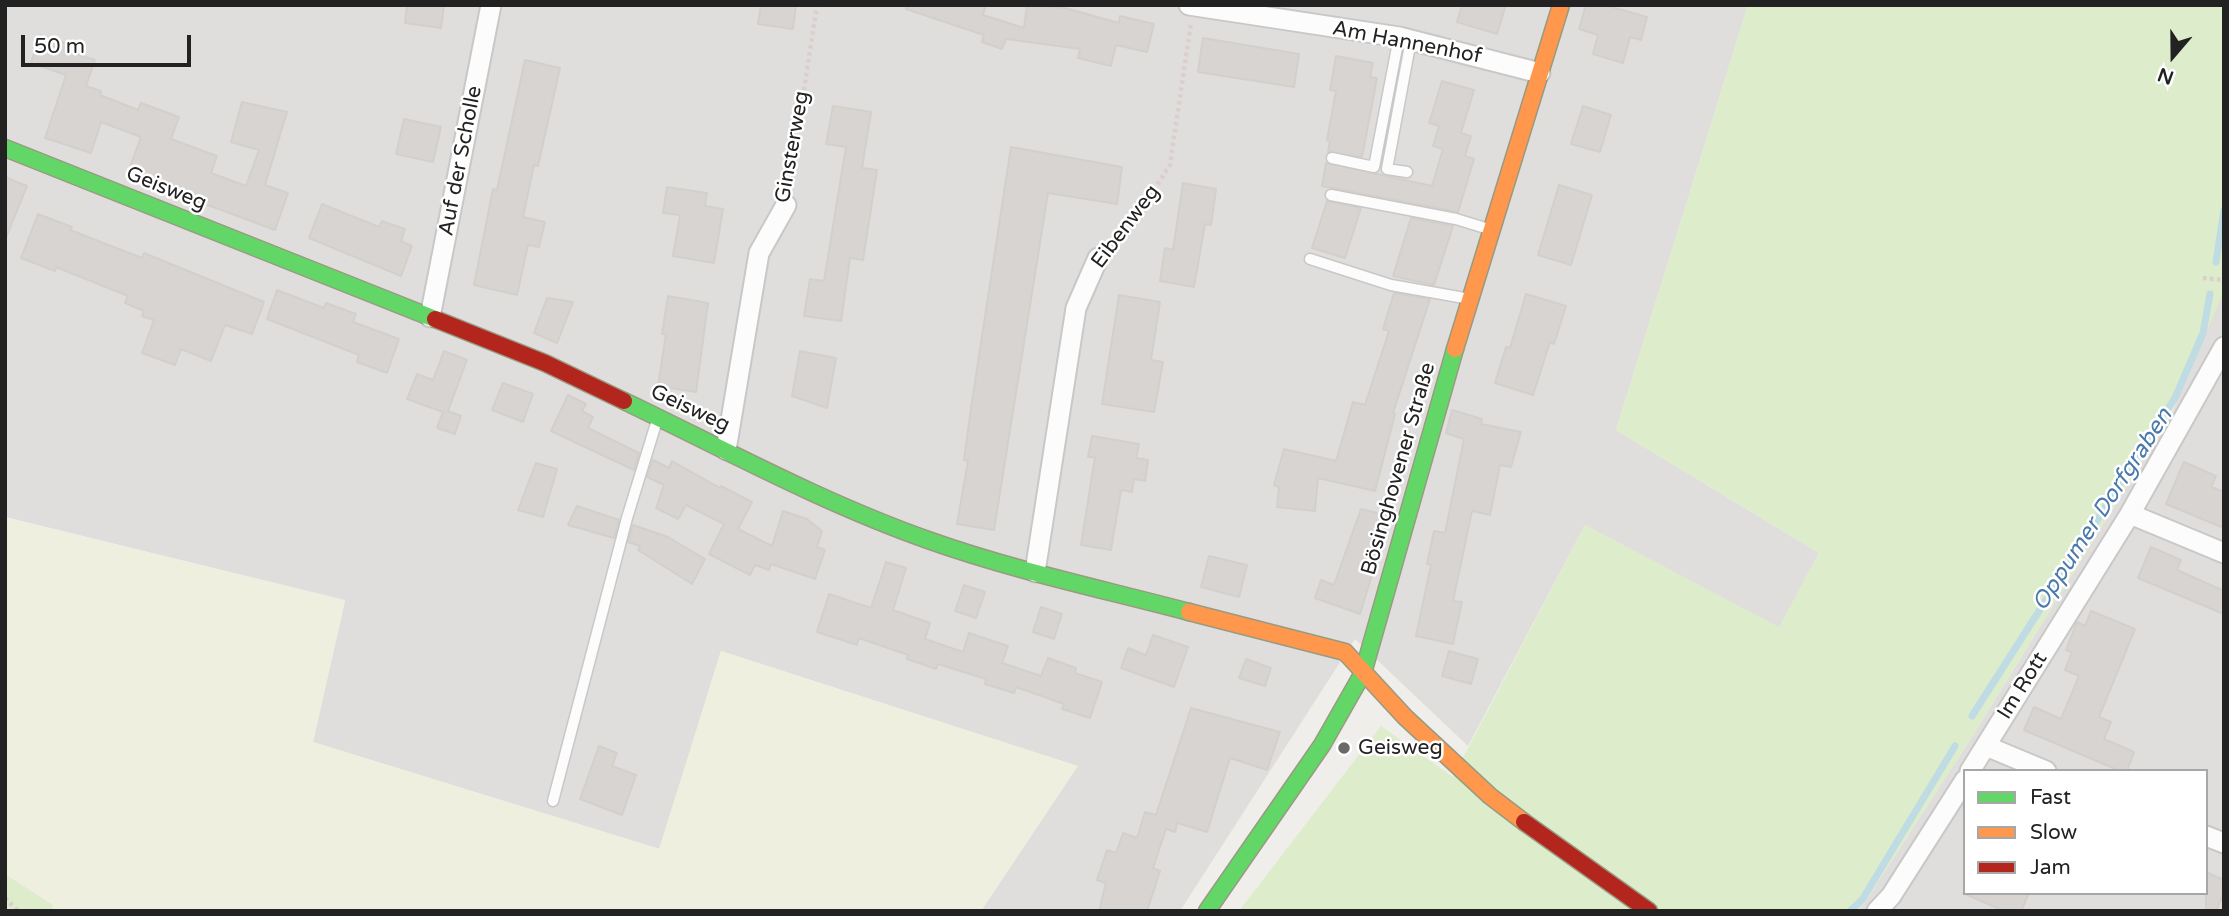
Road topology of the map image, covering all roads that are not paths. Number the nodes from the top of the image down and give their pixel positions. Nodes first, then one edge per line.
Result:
1 (491, 5) edge
2 (1561, 5) edge
3 (1191, 6) edge
4 (1405, 39) junction
5 (1540, 73) junction
6 (5, 148) edge
7 (1332, 158) dead end
8 (1407, 172) dead end
9 (1331, 195) dead end
10 (786, 205) road end
11 (1492, 230) junction
12 (1098, 258) road end
13 (1310, 259) dead end
14 (1471, 299) junction
15 (430, 317) junction
16 (2224, 347) edge
17 (657, 417) junction
18 (726, 450) junction
19 (2130, 514) junction
20 (2224, 554) edge
21 (1035, 572) junction
22 (1363, 673) junction
23 (1986, 746) junction
24 (1971, 769) edge
25 (2041, 769) edge
26 (1963, 783) edge
27 (553, 801) dead end
28 (1207, 911) edge
29 (1649, 911) edge
30 (1877, 911) edge

1 - 15 street, Auf der Scholle
2 - 5 street, Bösinghovener Straße
3 - 4 street, Am Hannenhof
4 - 5 street, Am Hannenhof
4 - 7 lane
4 - 8 lane
5 - 11 street, Bösinghovener Straße
6 - 15 street, Geisweg
9 - 11 lane
10 - 18 street, Ginsterweg
11 - 14 street, Bösinghovener Straße
12 - 21 street, Eibenweg
13 - 14 lane
14 - 22 street, Bösinghovener Straße
15 - 17 street, Geisweg
16 - 19 street, Im Rott
17 - 18 street, Geisweg
17 - 27 lane
18 - 21 street, Geisweg
19 - 20 street
19 - 23 street, Im Rott
21 - 22 street, Geisweg
22 - 28 street, Bösinghovener Straße
22 - 29 street
23 - 24 street, Im Rott
23 - 25 street
26 - 30 street

